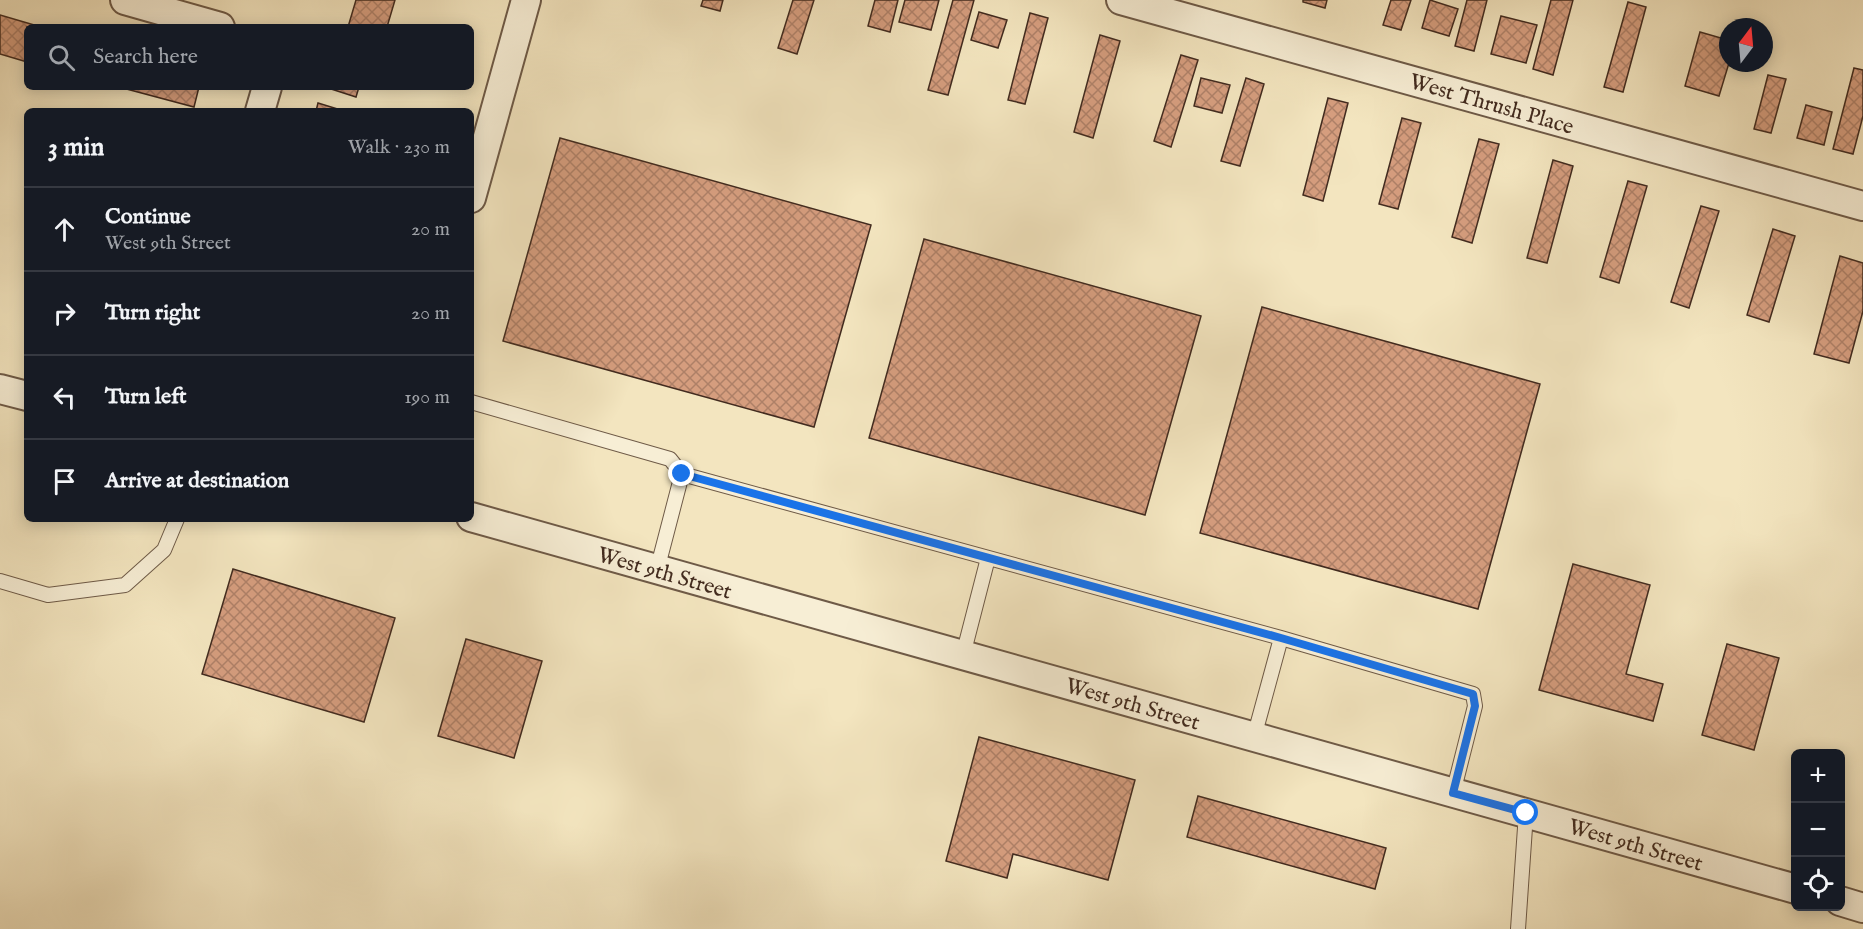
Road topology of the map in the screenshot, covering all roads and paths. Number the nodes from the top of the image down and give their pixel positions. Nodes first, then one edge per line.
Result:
1 (125, 0) edge
2 (526, 0) edge
3 (1121, 0) edge
4 (209, 24) edge
5 (266, 90) edge
6 (261, 108) edge
7 (474, 187) edge
8 (1863, 206) edge
9 (0, 388) edge
10 (24, 395) edge
11 (474, 403) edge
12 (682, 474) junction
13 (474, 519) edge
14 (176, 522) edge
15 (988, 558) junction
16 (657, 570) junction
17 (0, 581) edge
18 (1281, 638) junction
19 (963, 655) junction
20 (1254, 737) junction
21 (1453, 793) junction
22 (1526, 813) junction
23 (1791, 888) edge
24 (1845, 903) edge
25 (1863, 908) edge
26 (1518, 929) edge

1 - 4 street
2 - 7 street
3 - 8 street, West Thrush Place
5 - 6 street
9 - 10 street
11 - 12 lane
12 - 15 lane
12 - 16 lane
13 - 16 street, West 9th Street
14 - 17 lane
15 - 18 lane
15 - 19 lane
16 - 19 street, West 9th Street
18 - 20 lane
18 - 21 lane
19 - 20 street, West 9th Street
20 - 21 street, West 9th Street
21 - 22 street, West 9th Street
22 - 23 street, West 9th Street
22 - 26 lane
24 - 25 street

